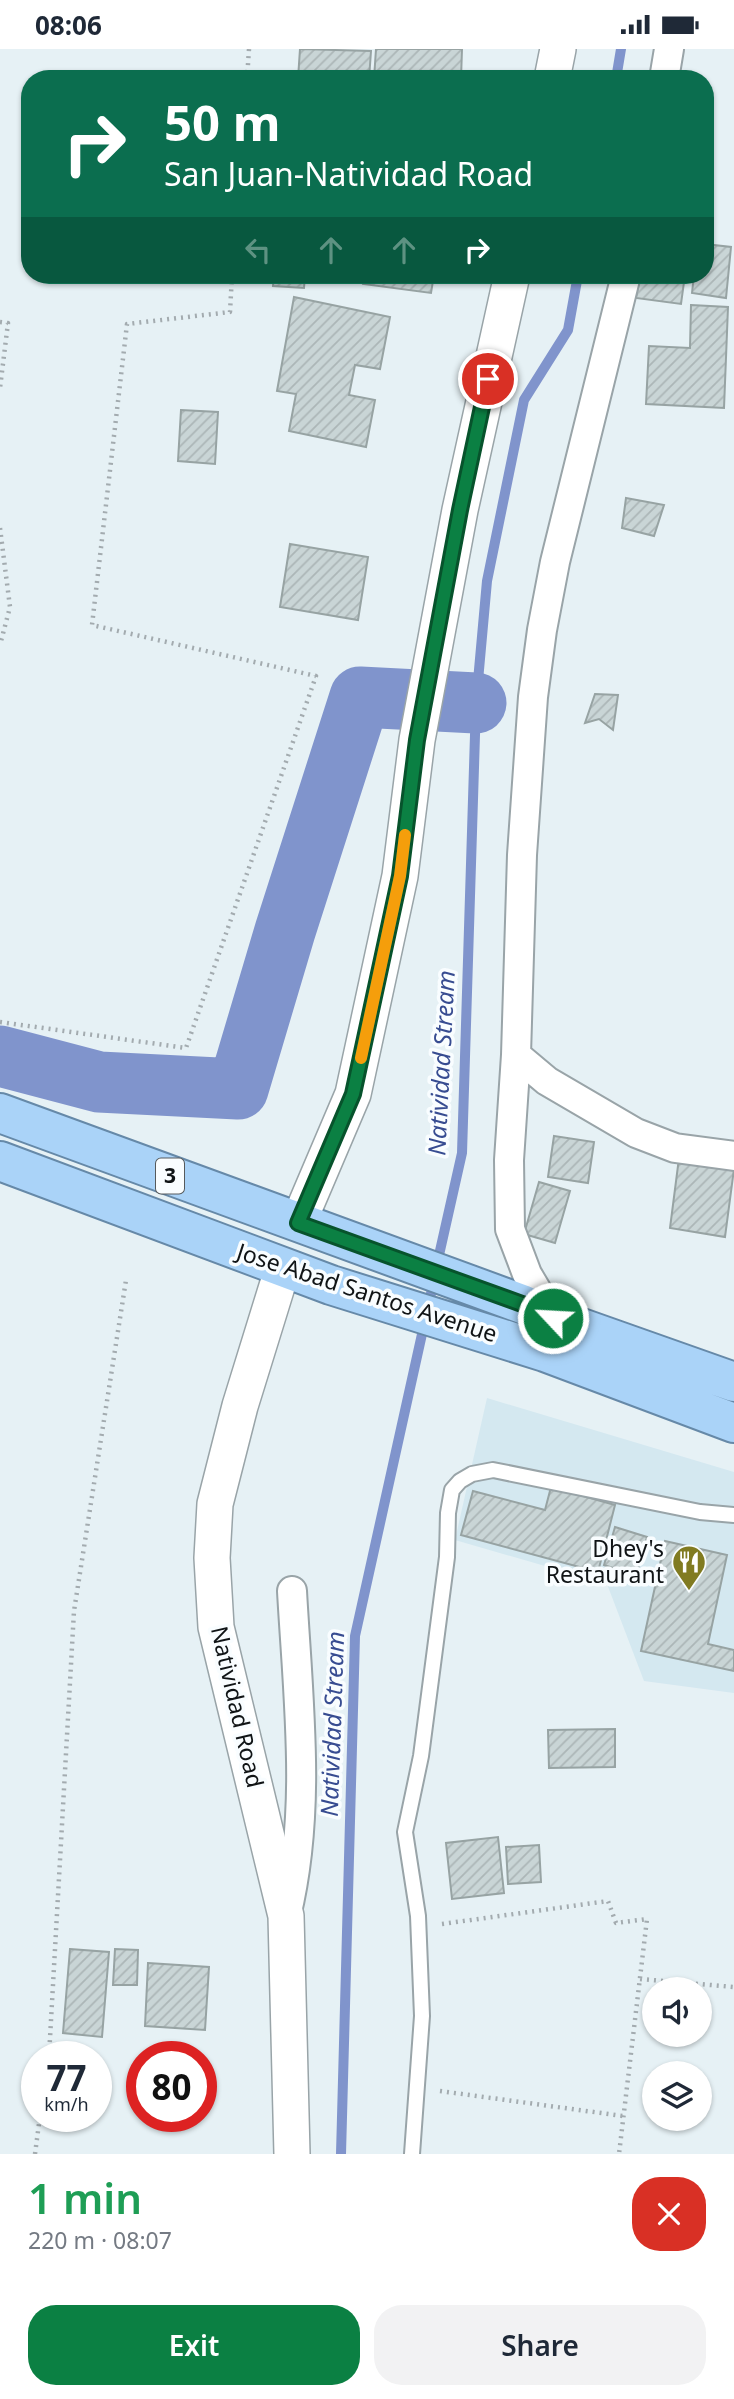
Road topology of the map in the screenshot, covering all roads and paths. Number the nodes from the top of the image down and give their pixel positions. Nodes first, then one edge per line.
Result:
1 (249, 49) edge
2 (558, 49) edge
3 (669, 49) edge
4 (248, 70) edge
5 (554, 70) edge
6 (666, 70) edge
7 (232, 284) edge
8 (510, 284) edge
9 (624, 284) edge
10 (0, 322) edge
11 (0, 388) edge
12 (0, 528) edge
13 (0, 645) edge
14 (0, 1022) edge
15 (516, 1055) junction
16 (0, 1113) edge
17 (734, 1156) edge
18 (0, 1161) edge
19 (298, 1223) junction
20 (283, 1267) junction
21 (126, 1280) dead end
22 (537, 1311) junction
23 (734, 1382) edge
24 (734, 1423) edge
25 (734, 1515) edge
26 (292, 1591) dead end
27 (286, 1916) junction
28 (438, 1925) dead end
29 (640, 1979) junction
30 (734, 1987) edge
31 (50, 2041) edge
32 (438, 2091) dead end
33 (623, 2116) junction
34 (38, 2132) edge
35 (35, 2154) edge
36 (292, 2154) edge
37 (412, 2154) edge
38 (619, 2154) edge

1 - 4 path
2 - 5 street
3 - 6 street
7 - 14 path
8 - 19 street
9 - 15 street
10 - 11 path
12 - 13 path
15 - 17 street
15 - 22 street
16 - 19 highway, Jose Abad Santos Avenue / 3
18 - 20 highway, Jose Abad Santos Avenue / 3
19 - 22 highway, Jose Abad Santos Avenue / 3
20 - 24 highway, Jose Abad Santos Avenue / 3
20 - 27 street, Natividad Road
21 - 31 path
22 - 23 highway, Jose Abad Santos Avenue / 3
25 - 37 lane
26 - 27 street
27 - 36 street, Natividad Road
28 - 29 path
29 - 30 path
29 - 33 path
32 - 33 path
33 - 38 path
34 - 35 path

